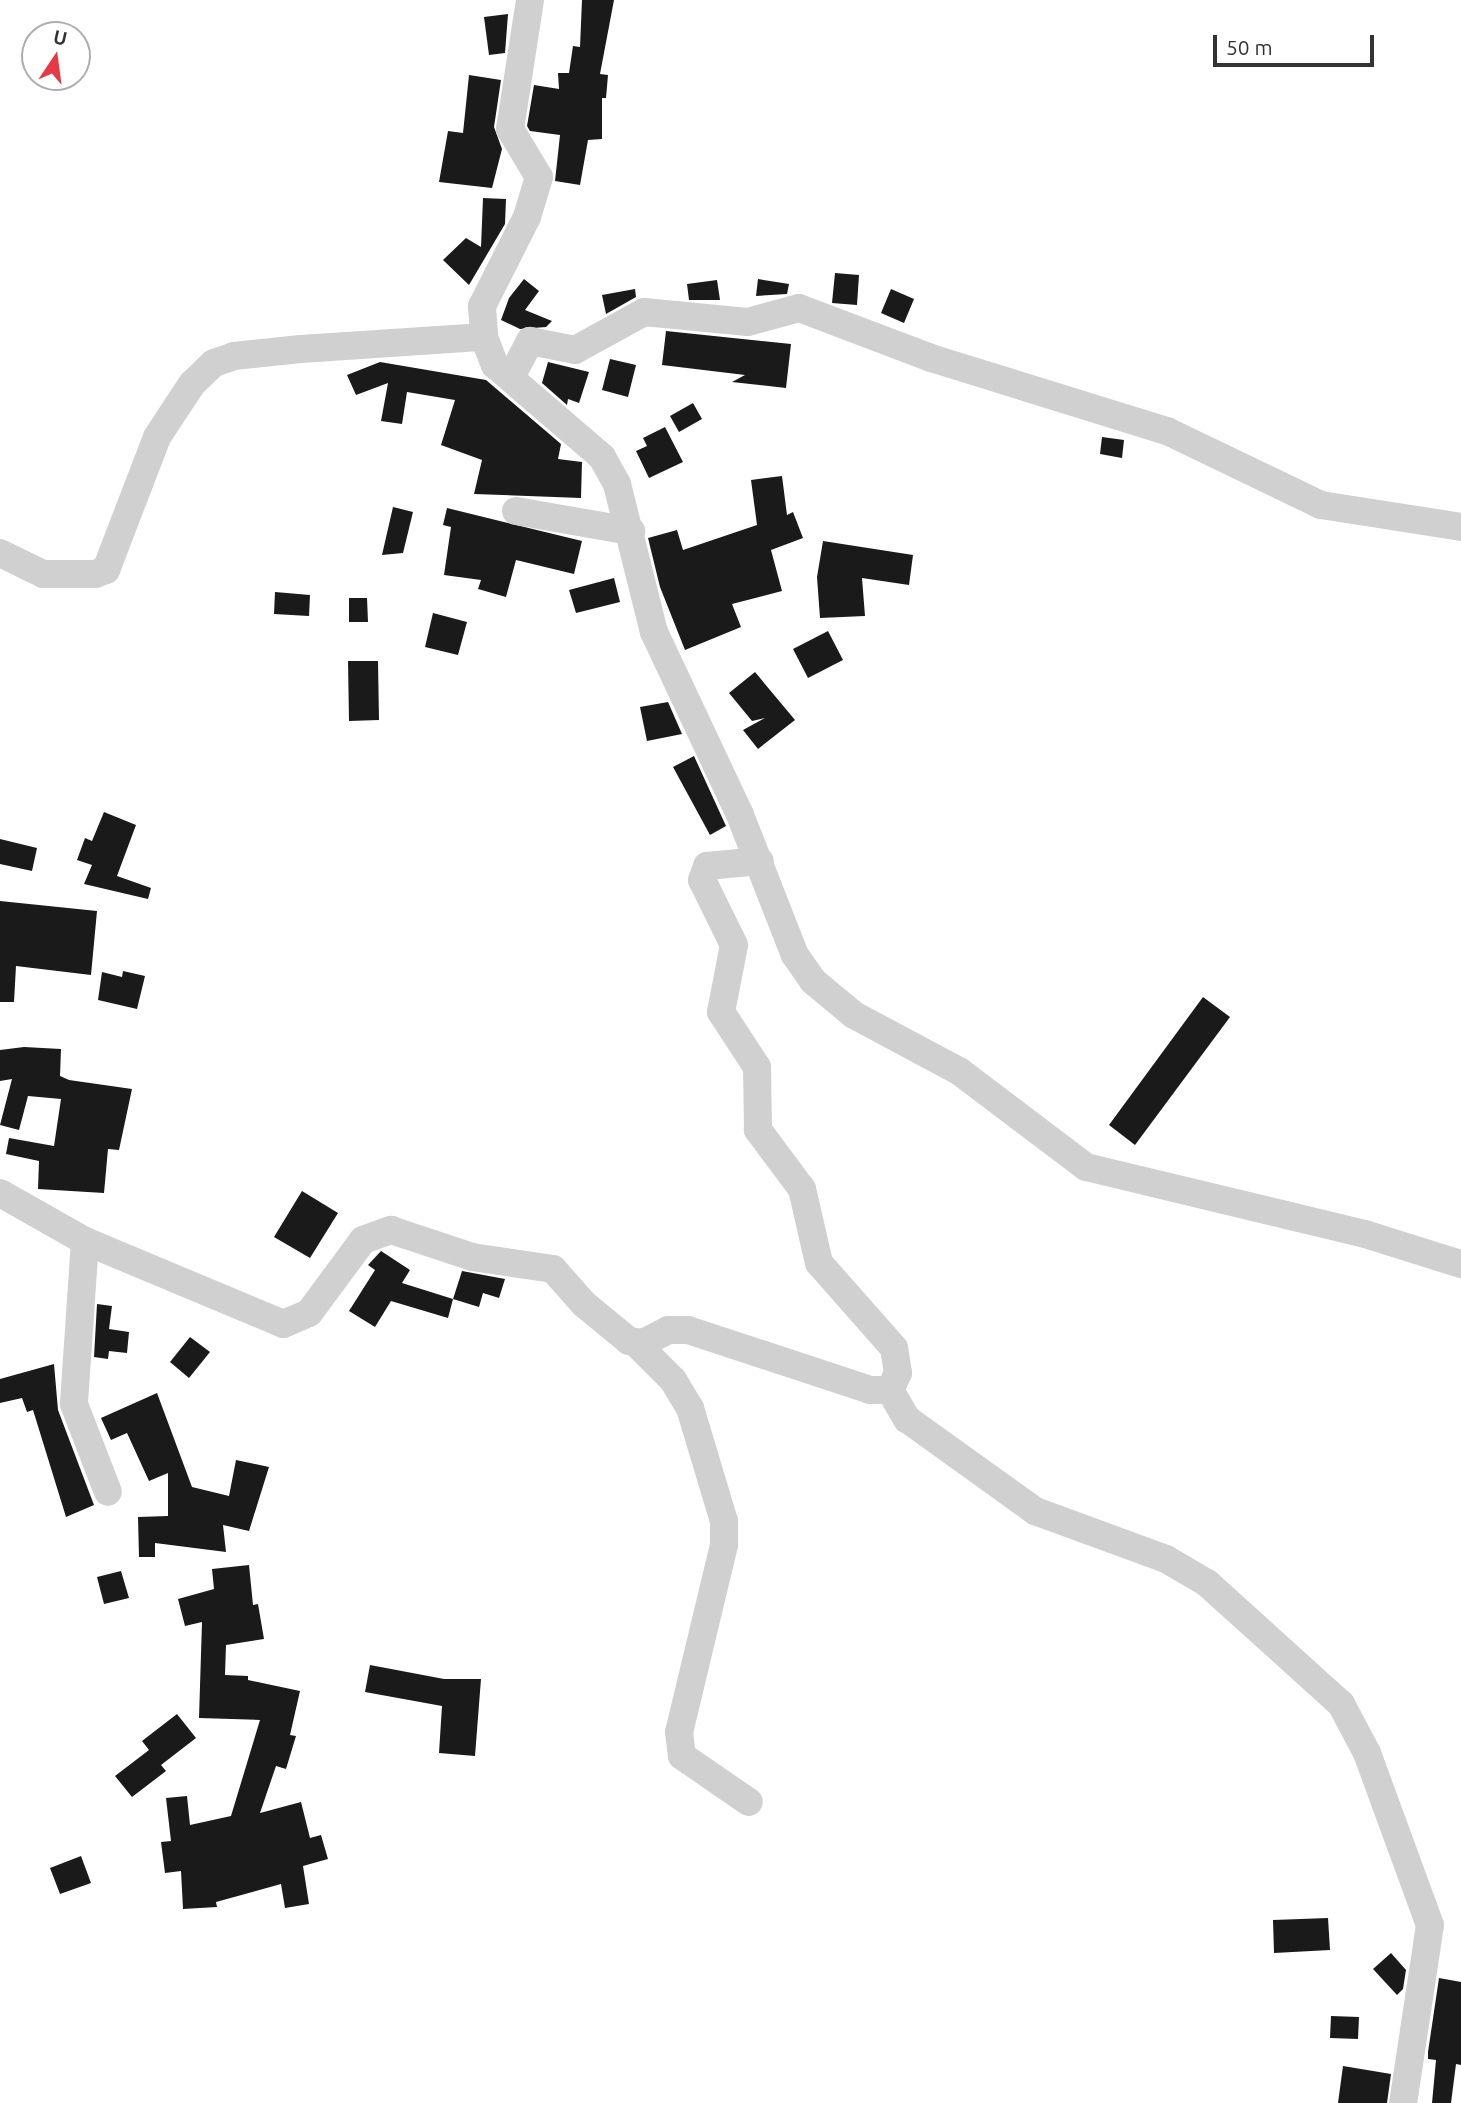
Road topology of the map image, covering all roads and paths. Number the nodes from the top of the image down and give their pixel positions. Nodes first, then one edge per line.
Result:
1 (530, 0) edge
2 (484, 337) junction
3 (511, 377) junction
4 (516, 511) dead end
5 (1461, 527) edge
6 (631, 531) junction
7 (0, 553) edge
8 (760, 860) junction
9 (0, 1193) edge
10 (85, 1241) junction
11 (1461, 1264) edge
12 (637, 1343) junction
13 (890, 1390) junction
14 (108, 1492) dead end
15 (749, 1802) dead end
16 (1403, 2103) edge

1 - 2 street
2 - 3 street
2 - 7 street
3 - 5 street
3 - 6 street
4 - 6 street
6 - 8 street
8 - 11 street
8 - 13 street
9 - 10 street
10 - 12 street
10 - 14 street
12 - 13 street
12 - 15 street
13 - 16 street

